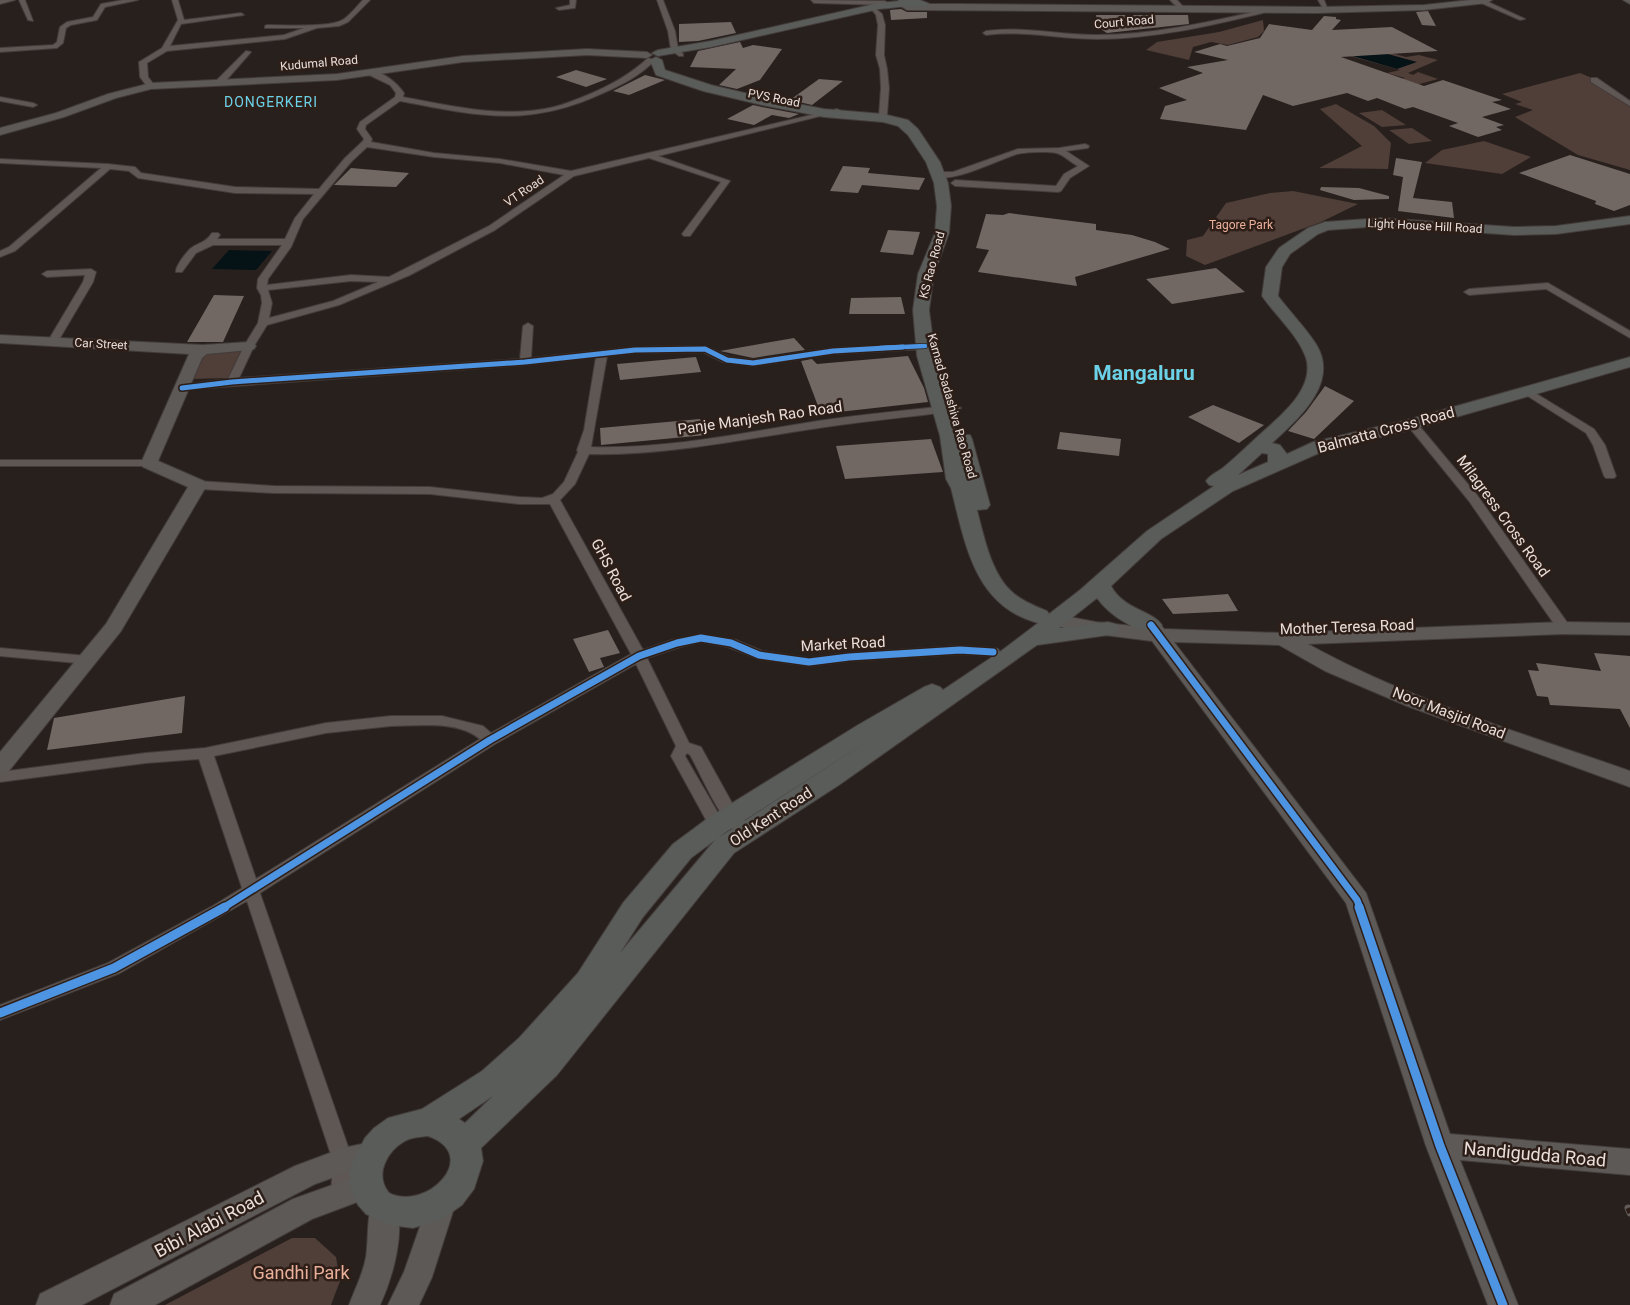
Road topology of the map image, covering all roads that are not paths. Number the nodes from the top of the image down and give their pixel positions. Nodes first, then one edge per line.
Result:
1 (12, 0) edge
2 (22, 0) edge
3 (135, 0) edge
4 (176, 0) edge
5 (368, 0) edge
6 (573, 0) edge
7 (660, 0) edge
8 (1173, 0) edge
9 (1321, 0) edge
10 (814, 1) edge
11 (1484, 1) edge
12 (0, 2) edge
13 (925, 4) joint
14 (888, 5) edge
15 (941, 5) junction
16 (559, 8) dead end
17 (1326, 9) junction
18 (1183, 10) junction
19 (1267, 11) junction
20 (241, 16) dead end
21 (31, 20) dead end
22 (1522, 20) dead end
23 (180, 22) junction
24 (267, 26) dead end
25 (316, 26) junction
26 (986, 33) dead end
27 (166, 49) junction
28 (0, 50) edge
29 (248, 52) dead end
30 (662, 56) junction
31 (370, 72) junction
32 (1594, 80) dead end
33 (219, 83) junction
34 (150, 86) junction
35 (1608, 89) junction
36 (1623, 89) dead end
37 (399, 98) junction
38 (0, 99) edge
39 (1630, 104) edge
40 (33, 105) dead end
41 (834, 112) junction
42 (889, 115) junction
43 (0, 132) edge
44 (366, 144) junction
45 (1085, 146) dead end
46 (1059, 150) junction
47 (648, 155) junction
48 (0, 161) edge
49 (108, 166) junction
50 (571, 174) junction
51 (949, 178) junction
52 (321, 192) junction
53 (1630, 220) edge
54 (216, 233) dead end
55 (687, 234) dead end
56 (211, 242) junction
57 (288, 242) junction
58 (0, 254) edge
59 (179, 270) dead end
60 (47, 274) dead end
61 (392, 280) junction
62 (262, 288) junction
63 (1469, 292) dead end
64 (263, 324) junction
65 (528, 326) dead end
66 (1630, 335) edge
67 (0, 339) edge
68 (53, 341) junction
69 (249, 346) junction
70 (925, 346) junction
71 (203, 350) junction
72 (602, 355) junction
73 (525, 362) junction
74 (1630, 362) edge
75 (232, 382) junction
76 (182, 388) junction
77 (1527, 391) junction
78 (948, 409) junction
79 (1412, 424) junction
80 (1269, 435) junction
81 (1320, 446) junction
82 (583, 450) junction
83 (1251, 454) junction
84 (0, 463) edge
85 (149, 463) junction
86 (1276, 465) junction
87 (1610, 476) dead end
88 (198, 485) junction
89 (554, 499) junction
90 (1099, 584) junction
91 (1048, 619) junction
92 (1630, 620) edge
93 (1561, 624) junction
94 (1108, 629) junction
95 (1630, 629) edge
96 (1154, 630) junction
97 (1281, 634) junction
98 (0, 652) edge
99 (993, 652) junction
100 (640, 656) junction
101 (88, 660) junction
102 (490, 740) junction
103 (205, 753) junction
104 (0, 767) edge
105 (0, 777) edge
106 (1630, 779) edge
107 (732, 824) junction
108 (252, 889) junction
109 (0, 1013) edge
110 (428, 1122) junction
111 (465, 1143) junction
112 (1440, 1146) junction
113 (357, 1158) junction
114 (1630, 1162) edge
115 (364, 1196) junction
116 (442, 1202) junction
117 (51, 1305) edge
118 (125, 1305) edge
119 (364, 1305) edge
120 (403, 1305) edge
121 (1503, 1305) edge

1 - 12 street
2 - 21 street
3 - 28 street
4 - 23 street
5 - 25 street
6 - 16 street
7 - 30 street
8 - 18 street
9 - 17 street
10 - 14 street
11 - 17 street
11 - 22 street
13 - 14 main road
13 - 15 street
14 - 15 street
14 - 30 main road
14 - 42 street
15 - 18 street
17 - 19 street
18 - 19 street
19 - 26 street, Court Road
20 - 23 street
23 - 27 street
24 - 25 street
25 - 27 street
27 - 34 street
29 - 33 street
30 - 31 street, Kudumal Road
30 - 37 street
30 - 41 main road, KS Rao Road
31 - 33 street, Kudumal Road
31 - 37 street
32 - 35 street
33 - 34 street, Kudumal Road
34 - 43 street, Kudumal Road
35 - 36 street
35 - 39 street
37 - 44 street
38 - 40 street
41 - 42 main road
41 - 47 street, VT Road
41 - 51 main road, KS Rao Road
42 - 51 main road
44 - 50 street
44 - 52 street
45 - 46 street
46 - 51 street
46 - 51 street
47 - 50 street, VT Road
47 - 55 street
48 - 49 street
49 - 52 street
49 - 58 street
50 - 61 street, VT Road
51 - 70 main road, KS Rao Road
51 - 78 main road, Karnad Sadashiva Rao Road
52 - 57 street
53 - 80 main road, Light House Hill Road
54 - 56 street
56 - 57 street
56 - 59 street
57 - 62 street
60 - 68 street
61 - 62 street
61 - 64 street, VT Road
62 - 64 street
63 - 66 street
64 - 69 street
65 - 73 street
67 - 68 street, Car Street
68 - 71 street, Car Street
69 - 71 street, Car Street
69 - 75 street
70 - 72 street
70 - 78 main road, KS Rao Road
71 - 76 street
72 - 73 street
72 - 82 street
73 - 75 street
74 - 77 main road, Balmatta Cross Road
75 - 76 street
76 - 85 street
77 - 79 main road, Balmatta Cross Road
77 - 87 street
78 - 82 street, Panje Manjesh Rao Road
78 - 91 main road, Karnad Sadashiva Rao Road
79 - 81 main road, Balmatta Cross Road
79 - 93 street, Milagress Cross Road
80 - 81 main road
80 - 83 main road, Light House Hill Road
81 - 86 main road, Balmatta Cross Road
82 - 89 street
83 - 86 main road
83 - 91 main road, Light House Hill Road
84 - 85 street
85 - 88 street
86 - 90 main road, Balmatta Cross Road
88 - 89 street
88 - 101 street
89 - 100 street, GHS Road
90 - 91 main road, Balmatta Cross Road
90 - 96 main road
91 - 94 main road
91 - 94 street
91 - 96 street
91 - 99 main road
91 - 107 main road, Old Kent Road
92 - 93 street
93 - 95 street
93 - 97 street
94 - 96 street
96 - 97 street
96 - 112 street
97 - 106 street, Noor Masjid Road
98 - 101 street
99 - 100 street, Market Road
99 - 107 main road
100 - 102 street, Market Road
100 - 107 street, GHS Road
101 - 104 street
102 - 103 street
102 - 108 street, Market Road
103 - 105 street
103 - 108 street
107 - 110 main road
107 - 111 main road, Old Kent Road
108 - 109 street, Market Road
108 - 113 street
110 - 111 main road
110 - 113 main road
111 - 116 main road
112 - 114 street, Nandigudda Road
112 - 121 street
113 - 115 main road
113 - 117 street, Bibi Alabi Road
115 - 116 main road
115 - 118 street
115 - 119 street
116 - 120 street

